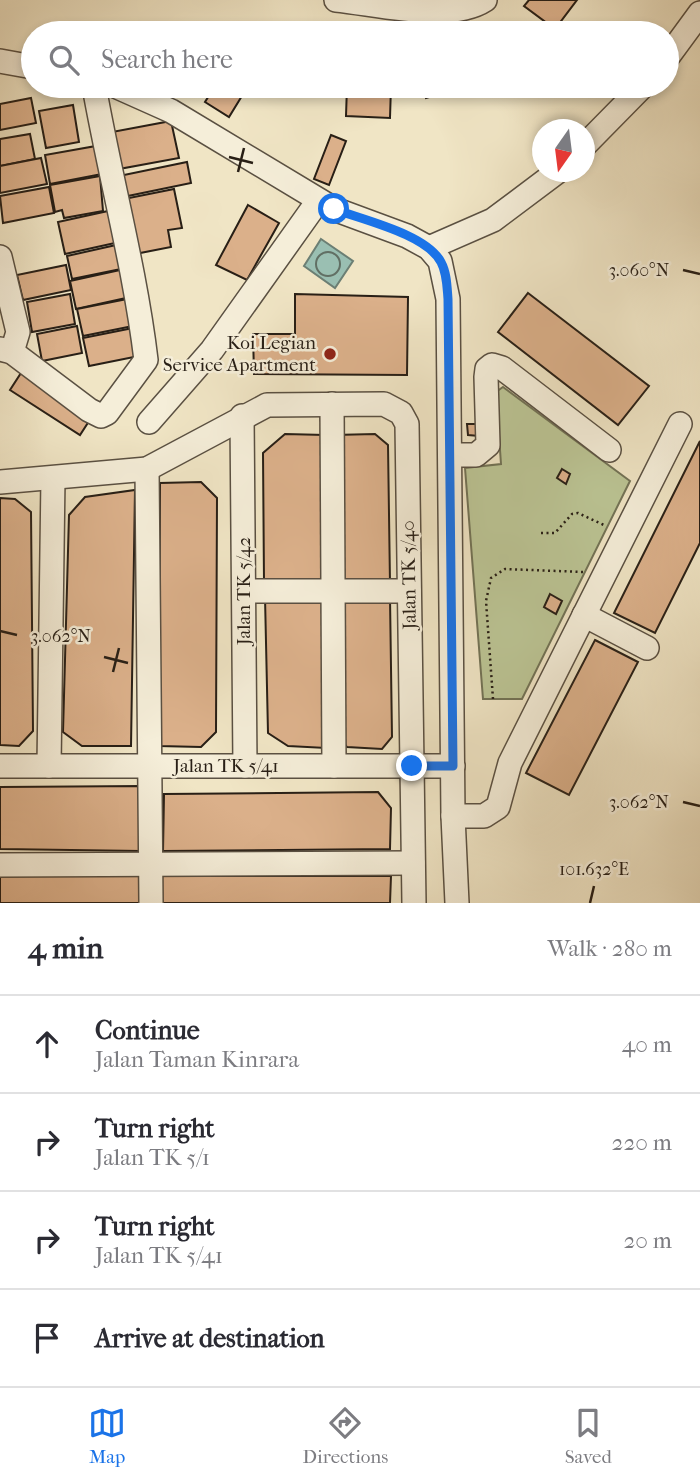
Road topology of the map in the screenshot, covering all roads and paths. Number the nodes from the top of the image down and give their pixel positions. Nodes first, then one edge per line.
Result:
1 (336, 0) edge
2 (485, 0) edge
3 (700, 13) edge
4 (679, 42) edge
5 (0, 61) edge
6 (21, 65) edge
7 (96, 98) edge
8 (140, 98) edge
9 (631, 98) edge
10 (595, 135) edge
11 (543, 182) edge
12 (317, 201) junction
13 (429, 248) junction
14 (0, 257) edge
15 (6, 350) edge
16 (332, 404) junction
17 (242, 416) junction
18 (149, 422) dead end
19 (680, 424) dead end
20 (609, 450) dead end
21 (450, 455) junction
22 (147, 468) junction
23 (53, 478) junction
24 (0, 482) edge
25 (608, 527) dead end
26 (541, 533) dead end
27 (585, 572) dead end
28 (244, 591) junction
29 (333, 591) junction
30 (409, 591) junction
31 (584, 615) junction
32 (647, 648) dead end
33 (493, 699) dead end
34 (0, 766) edge
35 (49, 766) junction
36 (151, 766) junction
37 (245, 766) junction
38 (334, 766) junction
39 (412, 766) junction
40 (453, 766) junction
41 (453, 816) junction
42 (413, 863) junction
43 (151, 864) junction
44 (0, 865) edge
45 (151, 903) edge
46 (414, 903) edge
47 (457, 903) edge

1 - 2 street
3 - 4 street
5 - 6 street
7 - 15 street
8 - 12 street
9 - 10 street
11 - 13 street
12 - 13 street
12 - 18 street
13 - 21 street
14 - 15 street
16 - 17 street, Jalan TK 5/40
16 - 29 street
16 - 30 street, Jalan TK 5/40
17 - 22 street, Jalan TK 5/40
17 - 28 street, Jalan TK 5/42
19 - 31 street
20 - 21 street
21 - 40 street
22 - 23 street
22 - 36 street
23 - 24 street
23 - 35 street
25 - 26 path
27 - 33 path
28 - 29 street
28 - 37 street, Jalan TK 5/42
29 - 30 street
29 - 38 street
30 - 39 street, Jalan TK 5/40
31 - 32 street
31 - 41 street
34 - 35 street, Jalan TK 5/41
35 - 36 street, Jalan TK 5/41
36 - 37 street, Jalan TK 5/41
36 - 43 street
37 - 38 street, Jalan TK 5/41
38 - 39 street, Jalan TK 5/41
39 - 40 street, Jalan TK 5/41
39 - 42 street, Jalan TK 5/40
40 - 41 street
41 - 47 street
42 - 43 street
42 - 46 street, Jalan TK 5/40
43 - 44 street
43 - 45 street

